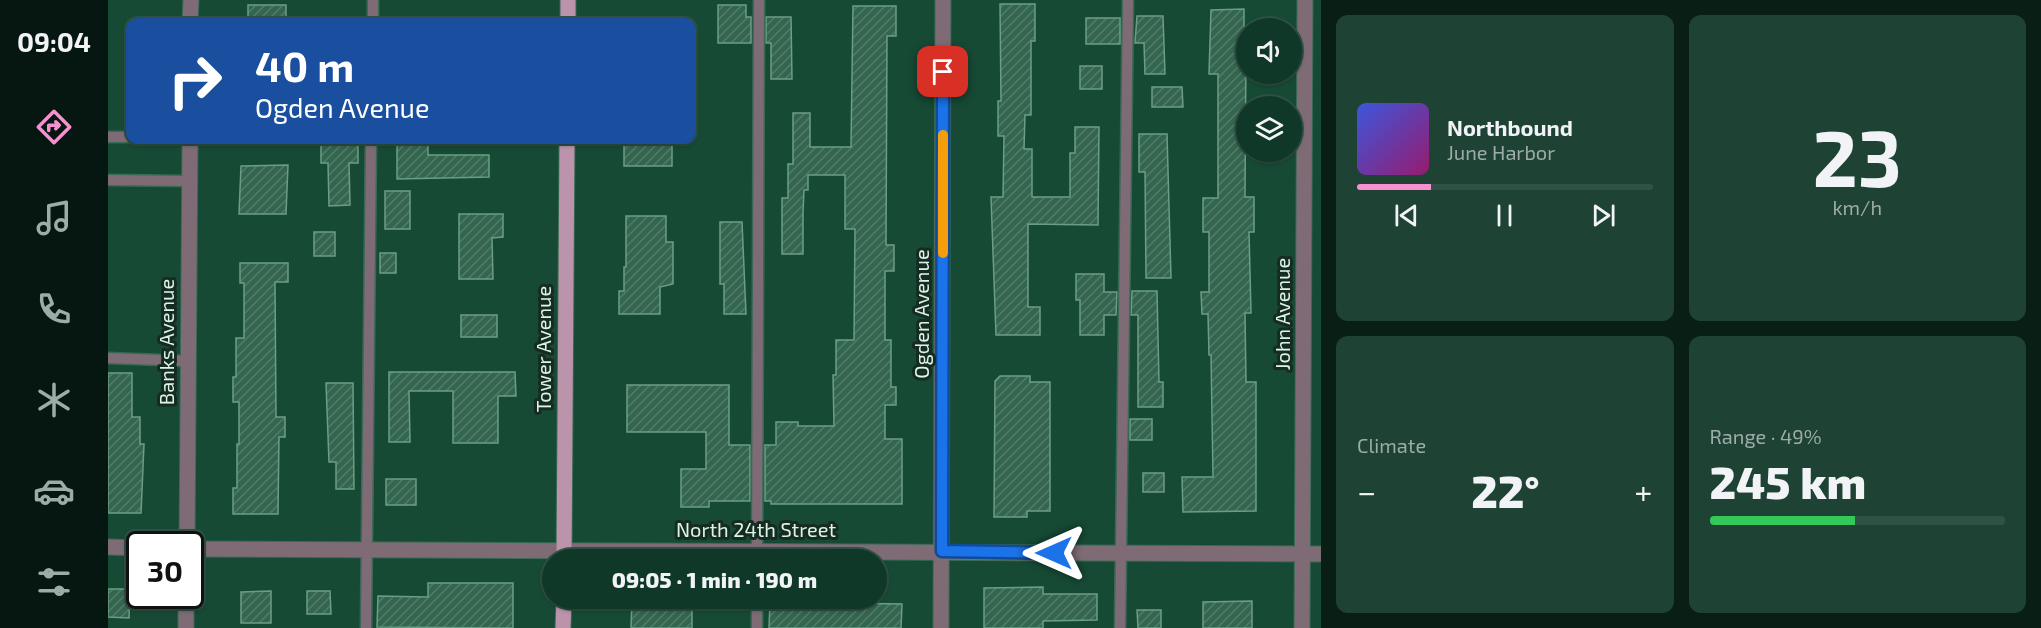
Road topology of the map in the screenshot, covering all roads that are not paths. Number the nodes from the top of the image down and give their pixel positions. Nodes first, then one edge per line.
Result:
1 (190, 0) edge
2 (373, 0) edge
3 (568, 0) edge
4 (759, 0) edge
5 (944, 0) edge
6 (1128, 0) edge
7 (1305, 0) edge
8 (190, 18) edge
9 (373, 18) edge
10 (568, 18) edge
11 (108, 137) edge
12 (126, 137) edge
13 (190, 144) edge
14 (371, 144) edge
15 (567, 144) edge
16 (108, 180) edge
17 (189, 181) junction
18 (108, 358) edge
19 (188, 361) junction
20 (187, 531) edge
21 (108, 547) edge
22 (126, 548) edge
23 (204, 549) edge
24 (366, 549) junction
25 (564, 549) edge
26 (757, 549) edge
27 (942, 551) junction
28 (887, 552) edge
29 (1121, 553) junction
30 (542, 554) edge
31 (1303, 554) junction
32 (1321, 554) edge
33 (186, 609) edge
34 (564, 609) edge
35 (757, 609) edge
36 (186, 628) edge
37 (366, 628) edge
38 (563, 628) edge
39 (757, 628) edge
40 (941, 628) edge
41 (1120, 628) edge
42 (1302, 628) edge

1 - 8 street
2 - 9 lane
3 - 10 main road
4 - 26 lane
5 - 27 street, Ogden Avenue
6 - 29 lane
7 - 31 street, John Avenue
11 - 12 lane
13 - 17 street, Banks Avenue
14 - 24 lane
15 - 25 main road, Tower Avenue
16 - 17 lane
17 - 19 street, Banks Avenue
18 - 19 lane
19 - 20 street, Banks Avenue
21 - 22 street
23 - 24 street, North 24th Street
24 - 30 street, North 24th Street
24 - 37 lane
27 - 28 street, North 24th Street
27 - 29 street, North 24th Street
27 - 40 street, Ogden Avenue
29 - 31 street, North 24th Street
29 - 41 lane
31 - 32 street, North 24th Street
31 - 42 street, John Avenue
33 - 36 street
34 - 38 main road
35 - 39 lane

